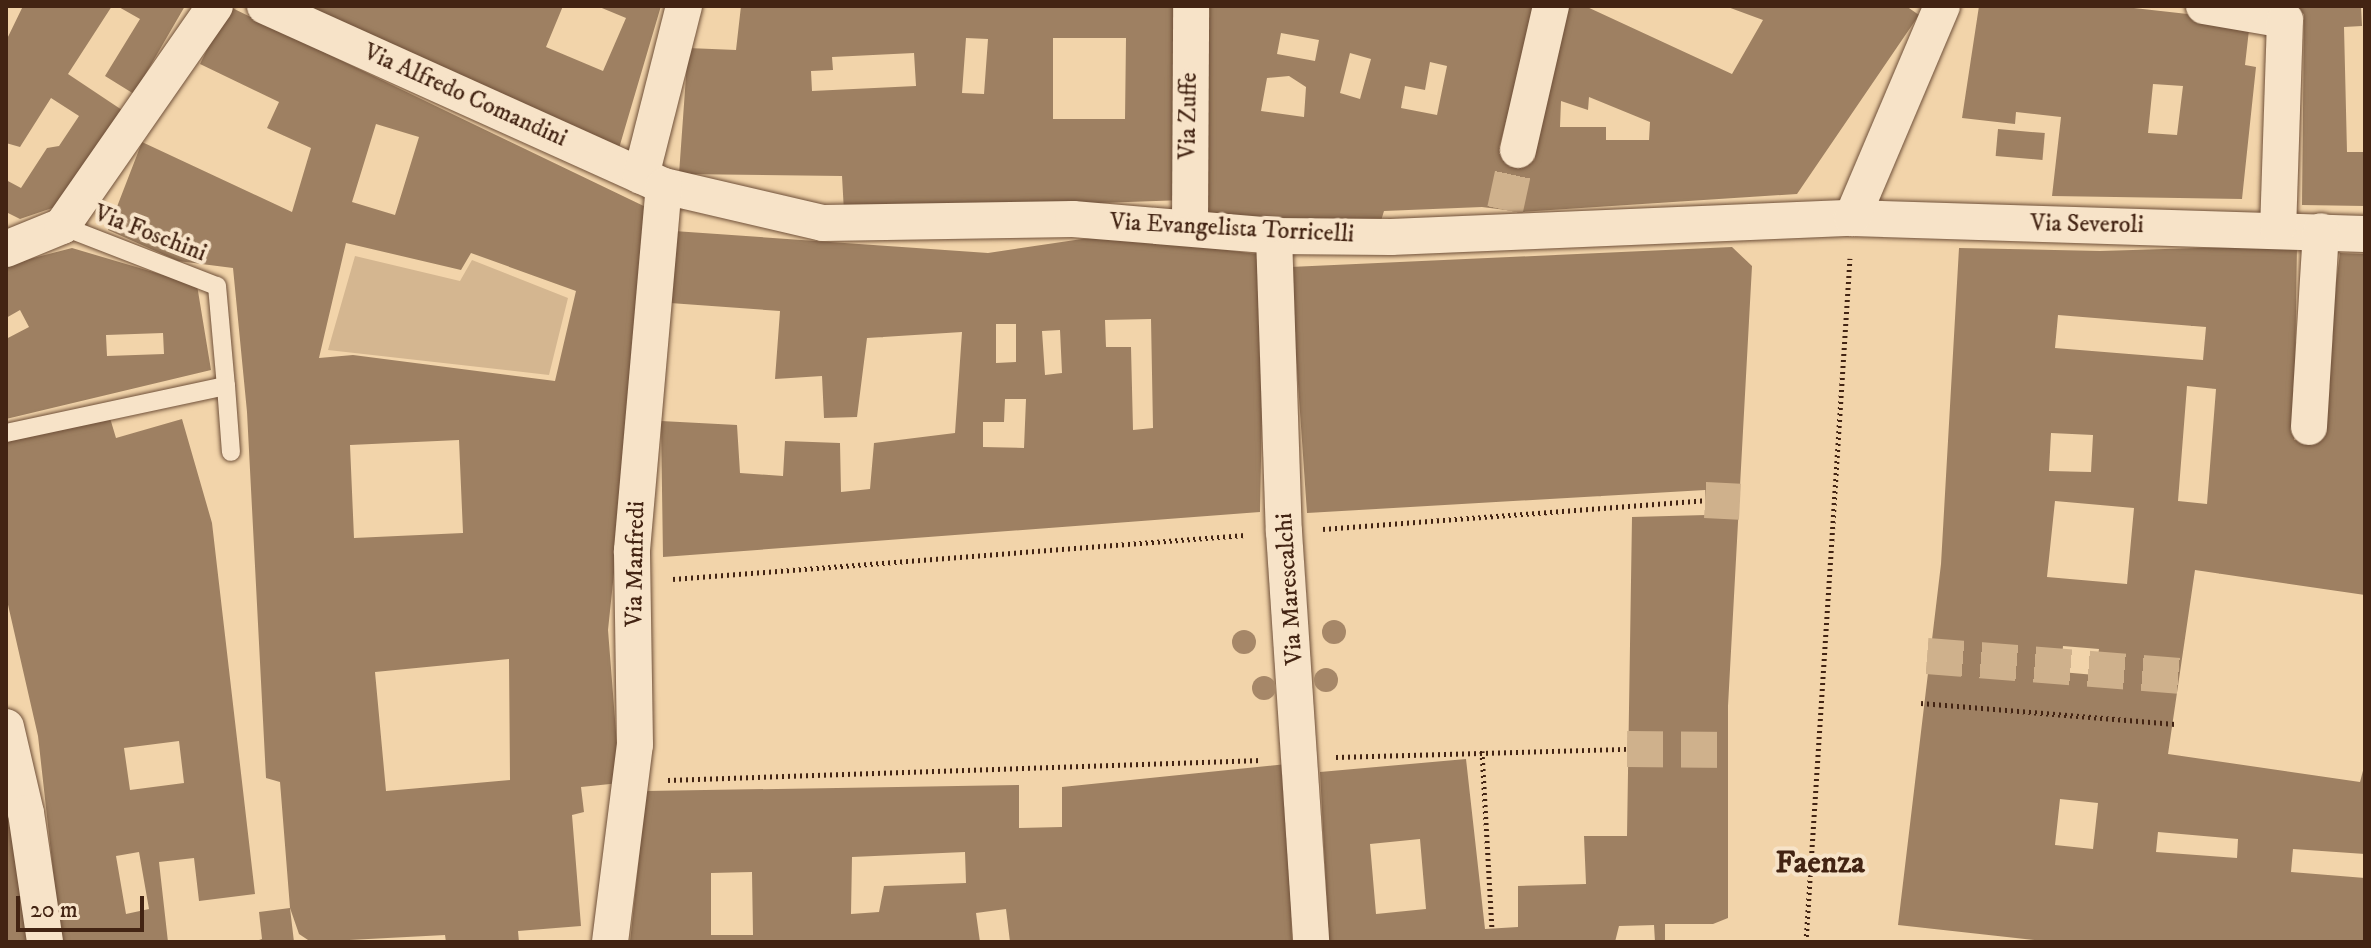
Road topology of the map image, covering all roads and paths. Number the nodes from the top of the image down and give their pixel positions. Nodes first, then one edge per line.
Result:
1 (215, 6) edge
2 (265, 6) edge
3 (684, 6) edge
4 (1191, 6) edge
5 (1551, 6) edge
6 (1942, 6) edge
7 (2204, 6) edge
8 (1518, 150) tunnel mouth
9 (652, 181) junction
10 (1852, 218) junction
11 (62, 226) junction
12 (1190, 227) junction
13 (2278, 227) junction
14 (2321, 231) junction
15 (2365, 234) edge
16 (1274, 236) junction
17 (6, 249) edge
18 (226, 386) junction
19 (2309, 427) dead end
20 (6, 433) edge
21 (231, 452) dead end
22 (1705, 500) tunnel mouth
23 (1284, 532) junction
24 (632, 582) junction
25 (1921, 703) dead end
26 (2175, 724) dead end
27 (6, 727) edge
28 (1627, 749) tunnel mouth
29 (1482, 751) junction
30 (1302, 759) junction
31 (631, 782) junction
32 (1492, 929) dead end
33 (45, 942) edge
34 (610, 942) edge
35 (1311, 942) edge
36 (1806, 942) edge

1 - 11 street
2 - 9 street, Via Alfredo Comandini
3 - 9 street, Via Manfredi
4 - 12 street, Via Zuffe
5 - 8 street
6 - 10 street
7 - 13 street
9 - 12 street, Via Evangelista Torricelli
9 - 24 street, Via Manfredi
10 - 13 street, Via Severoli
10 - 16 street, Via Evangelista Torricelli
10 - 36 path
11 - 17 street
11 - 18 lane, Via Foschini
12 - 16 street, Via Evangelista Torricelli
13 - 14 street, Via Severoli
14 - 15 street, Via Severoli
14 - 19 street
16 - 23 street, Via Marescalchi
18 - 20 lane
18 - 21 lane, Via Foschini
22 - 23 path
23 - 24 path
23 - 30 street, Via Marescalchi
24 - 31 street, Via Manfredi
25 - 26 path
27 - 33 street
28 - 29 path
29 - 30 path
29 - 32 path
30 - 31 path
30 - 35 street, Via Marescalchi
31 - 34 street, Via Manfredi

